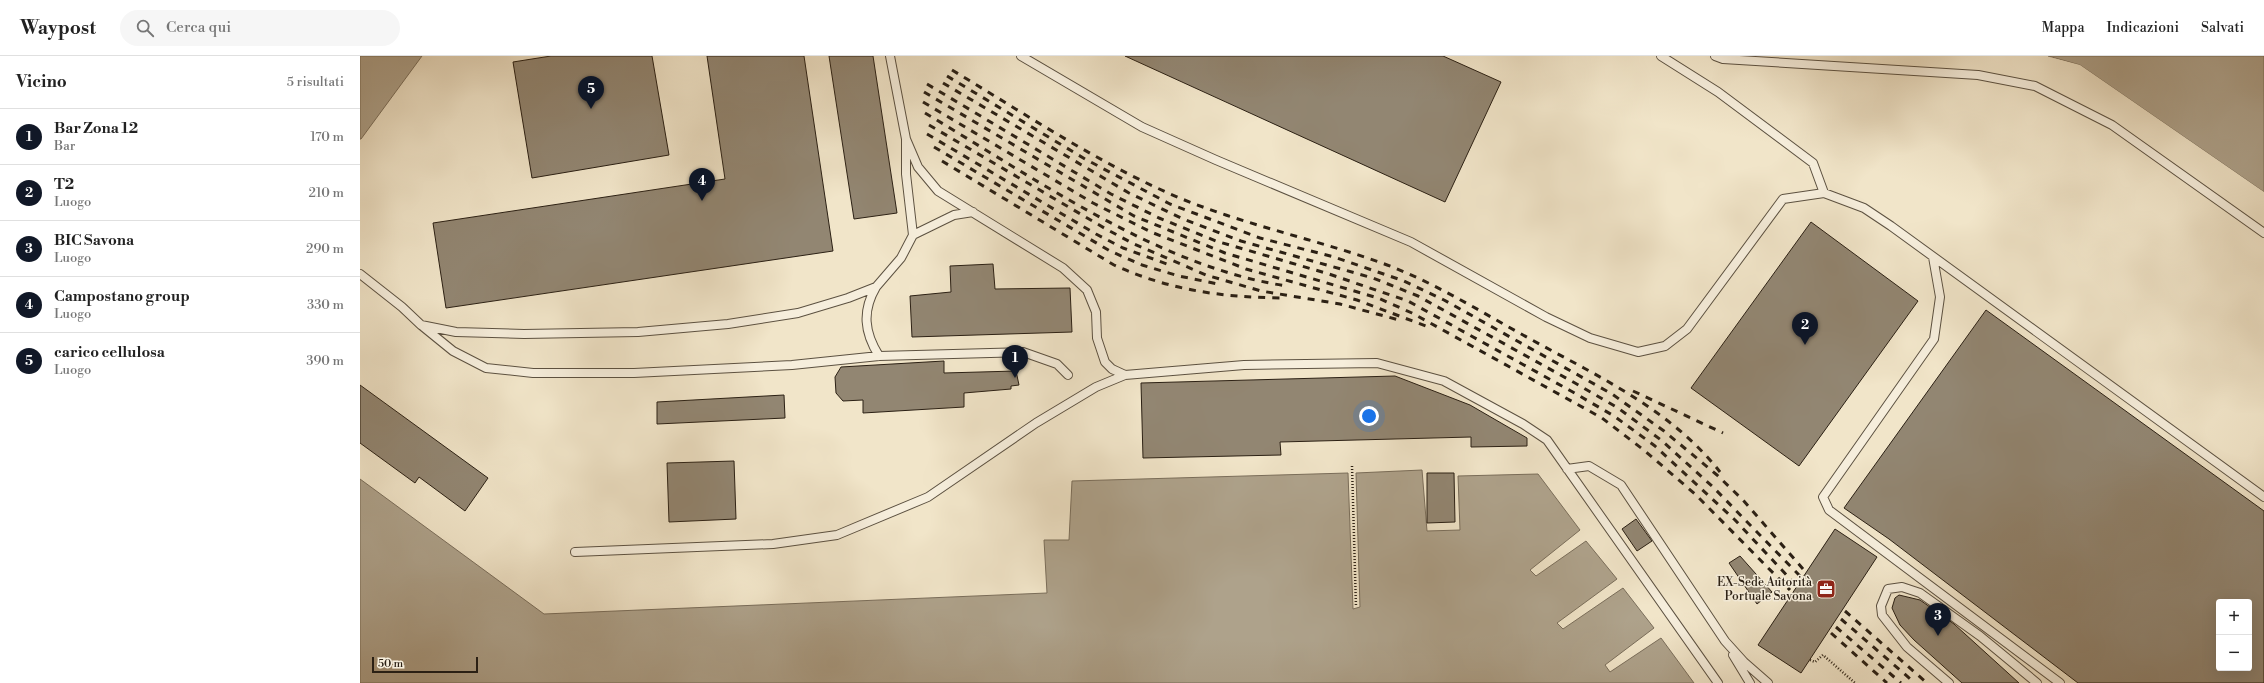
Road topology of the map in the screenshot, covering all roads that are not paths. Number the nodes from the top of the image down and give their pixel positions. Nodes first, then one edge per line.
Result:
1 (890, 56) edge
2 (1021, 56) edge
3 (1661, 56) edge
4 (1715, 56) edge
5 (906, 139) junction
6 (1824, 193) junction
7 (972, 212) junction
8 (2264, 233) edge
9 (913, 235) junction
10 (1934, 257) junction
11 (360, 274) edge
12 (876, 286) junction
13 (421, 325) junction
14 (879, 356) junction
15 (1068, 375) dead end
16 (1125, 375) junction
17 (1567, 469) junction
18 (2264, 497) edge
19 (575, 552) dead end
20 (1726, 641) junction
21 (1718, 683) edge
22 (1750, 683) edge
23 (1768, 683) edge
24 (1949, 683) edge
25 (2037, 683) edge
26 (2060, 683) edge

1 - 5 lane
2 - 6 lane
3 - 6 lane
4 - 8 lane
5 - 7 lane
5 - 9 lane
6 - 10 lane
7 - 9 lane
7 - 16 lane
9 - 12 lane
10 - 18 lane
10 - 26 lane
11 - 13 lane
12 - 13 lane
12 - 14 lane
13 - 14 lane
14 - 15 lane
16 - 17 lane
16 - 19 lane
17 - 20 lane
17 - 21 lane
20 - 22 lane
20 - 23 lane
24 - 25 lane

